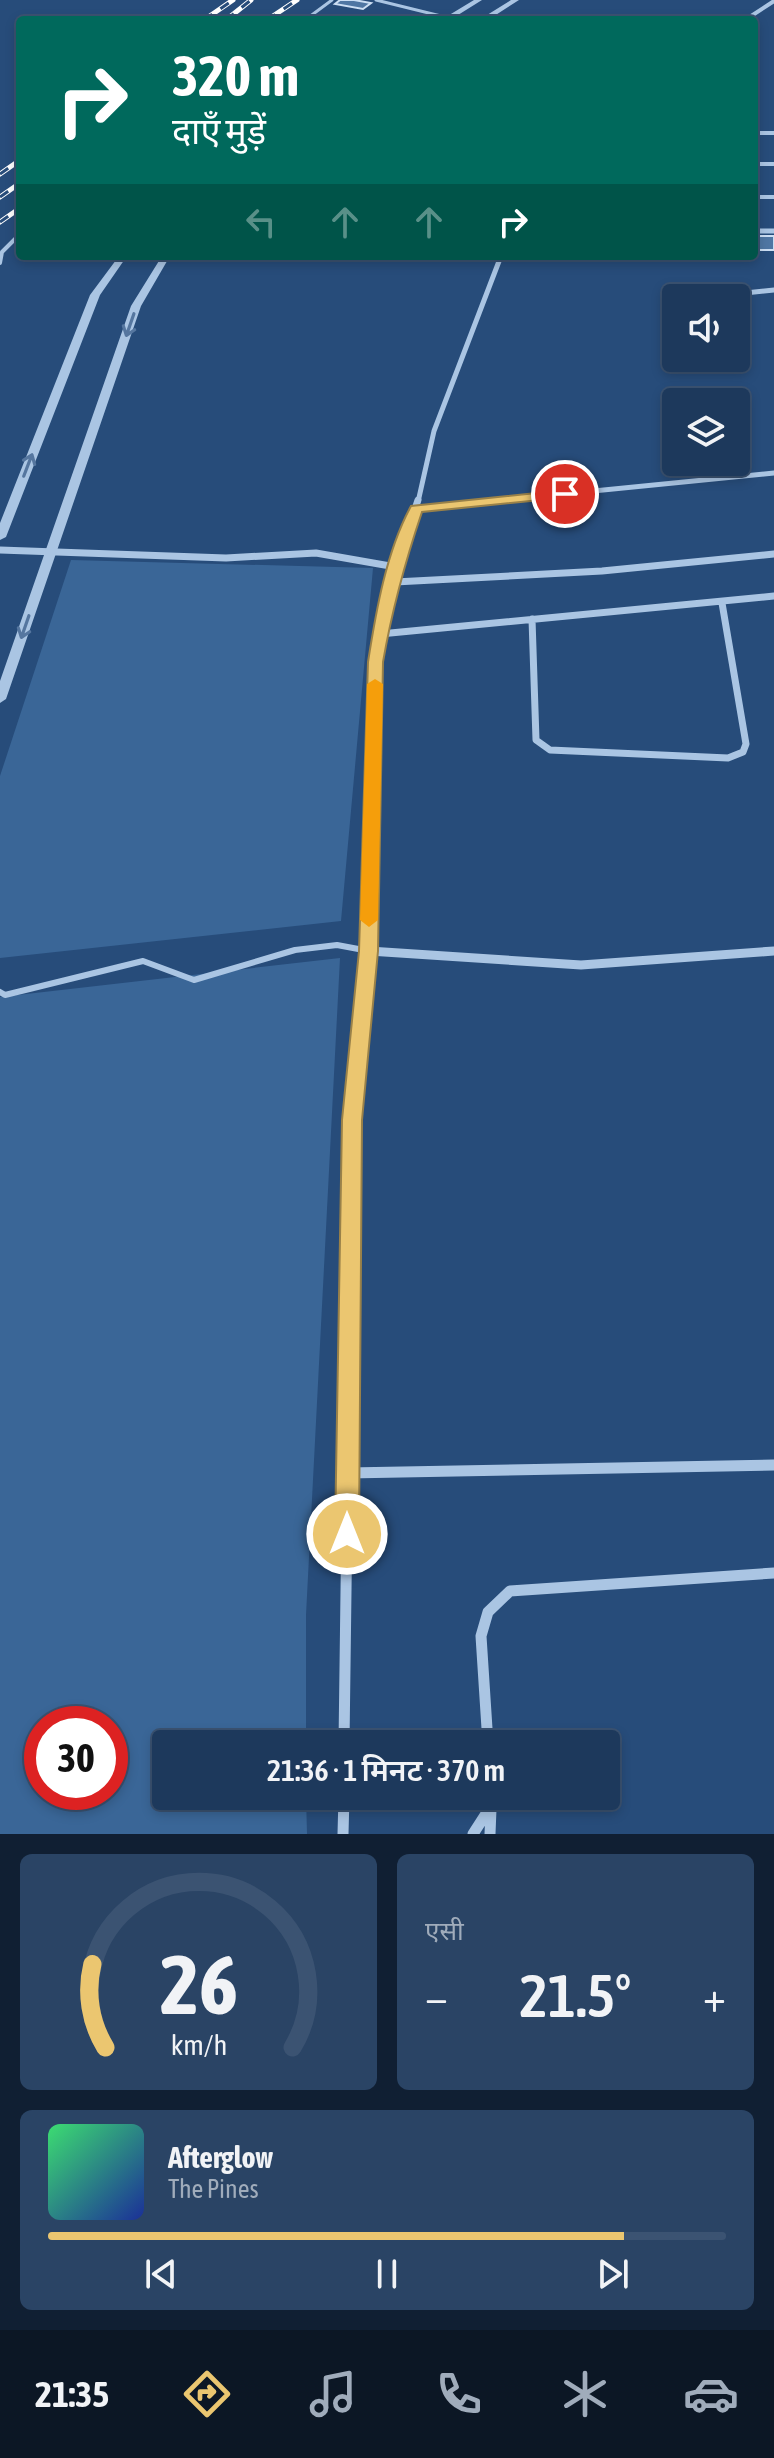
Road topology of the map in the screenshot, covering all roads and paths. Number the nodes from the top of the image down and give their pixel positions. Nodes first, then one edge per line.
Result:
1 (332, 0) edge
2 (376, 0) edge
3 (479, 0) edge
4 (516, 0) edge
5 (774, 1) edge
6 (310, 16) edge
7 (436, 16) edge
8 (452, 16) edge
9 (490, 16) edge
10 (751, 16) edge
11 (16, 238) edge
12 (120, 260) edge
13 (164, 260) edge
14 (499, 260) edge
15 (0, 263) edge
16 (774, 290) edge
17 (750, 293) edge
18 (774, 473) edge
19 (416, 509) junction
20 (0, 537) edge
21 (0, 550) edge
22 (49, 554) junction
23 (774, 554) edge
24 (396, 567) junction
25 (395, 582) junction
26 (774, 596) edge
27 (722, 603) junction
28 (532, 619) junction
29 (380, 634) junction
30 (0, 699) edge
31 (369, 951) junction
32 (774, 951) edge
33 (0, 992) edge
34 (774, 1465) edge
35 (348, 1473) junction
36 (774, 1573) edge
37 (344, 1730) edge
38 (487, 1730) edge
39 (344, 1810) edge
40 (484, 1810) edge
41 (489, 1810) edge
42 (343, 1834) edge
43 (473, 1834) edge
44 (490, 1834) edge

1 - 6 lane
2 - 7 lane
3 - 8 street
4 - 9 street
5 - 10 street
11 - 15 lane
20 -> 12 street
13 -> 22 street
14 - 19 street
16 - 17 street
18 - 19 street
19 - 24 street
21 - 22 street
22 - 24 street
22 -> 30 street
23 - 25 street
24 - 25 street
25 - 29 street
26 - 27 street
27 - 28 street
27 - 28 street
28 - 29 street
29 - 31 street
31 - 32 street
31 - 33 lane
31 - 35 street
34 - 35 street
35 - 37 street
36 - 38 street
39 - 42 street
40 - 43 street
41 - 44 street

